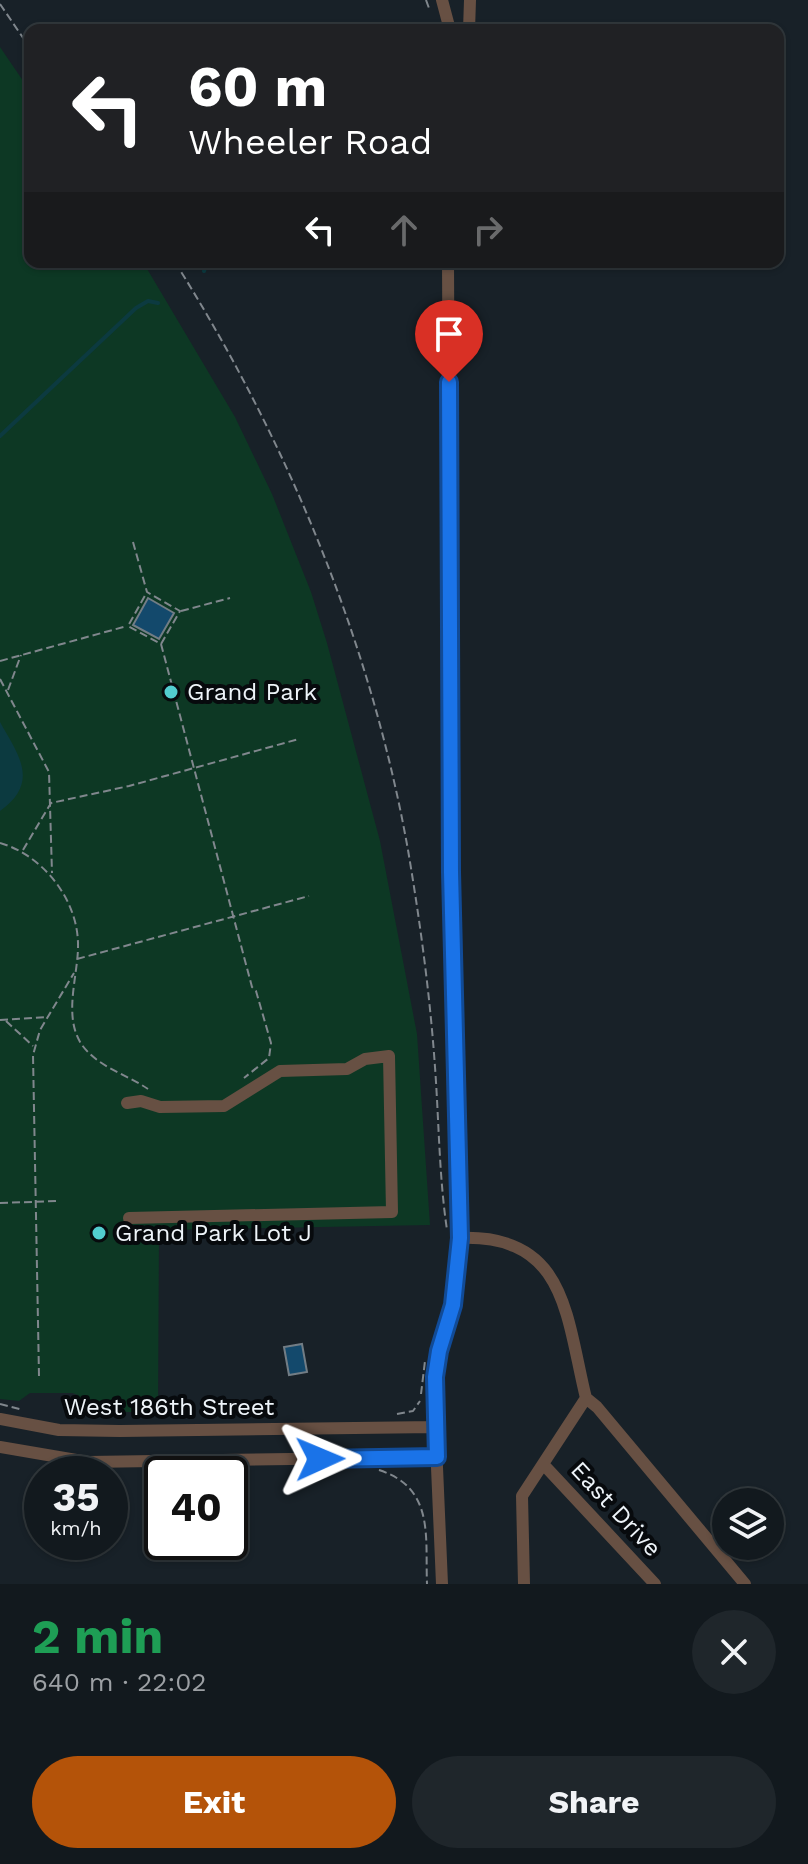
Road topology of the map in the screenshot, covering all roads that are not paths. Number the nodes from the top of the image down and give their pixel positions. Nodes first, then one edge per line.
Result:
1 (442, 0) edge
2 (470, 0) edge
3 (448, 24) edge
4 (469, 24) edge
5 (448, 268) edge
6 (127, 1103) dead end
7 (129, 1218) dead end
8 (460, 1238) junction
9 (586, 1398) junction
10 (0, 1419) edge
11 (435, 1427) junction
12 (0, 1447) edge
13 (437, 1457) junction
14 (544, 1465) junction
15 (442, 1584) edge
16 (524, 1584) edge
17 (655, 1584) edge
18 (745, 1584) edge

1 - 3 street
2 - 4 street
5 - 8 street
6 - 7 street
8 - 9 street
8 - 11 street
9 - 14 street
9 - 18 street
10 - 11 street, West 186th Street
11 - 13 street
12 - 13 street
13 - 15 street
14 - 16 street
14 - 17 street, East Drive

